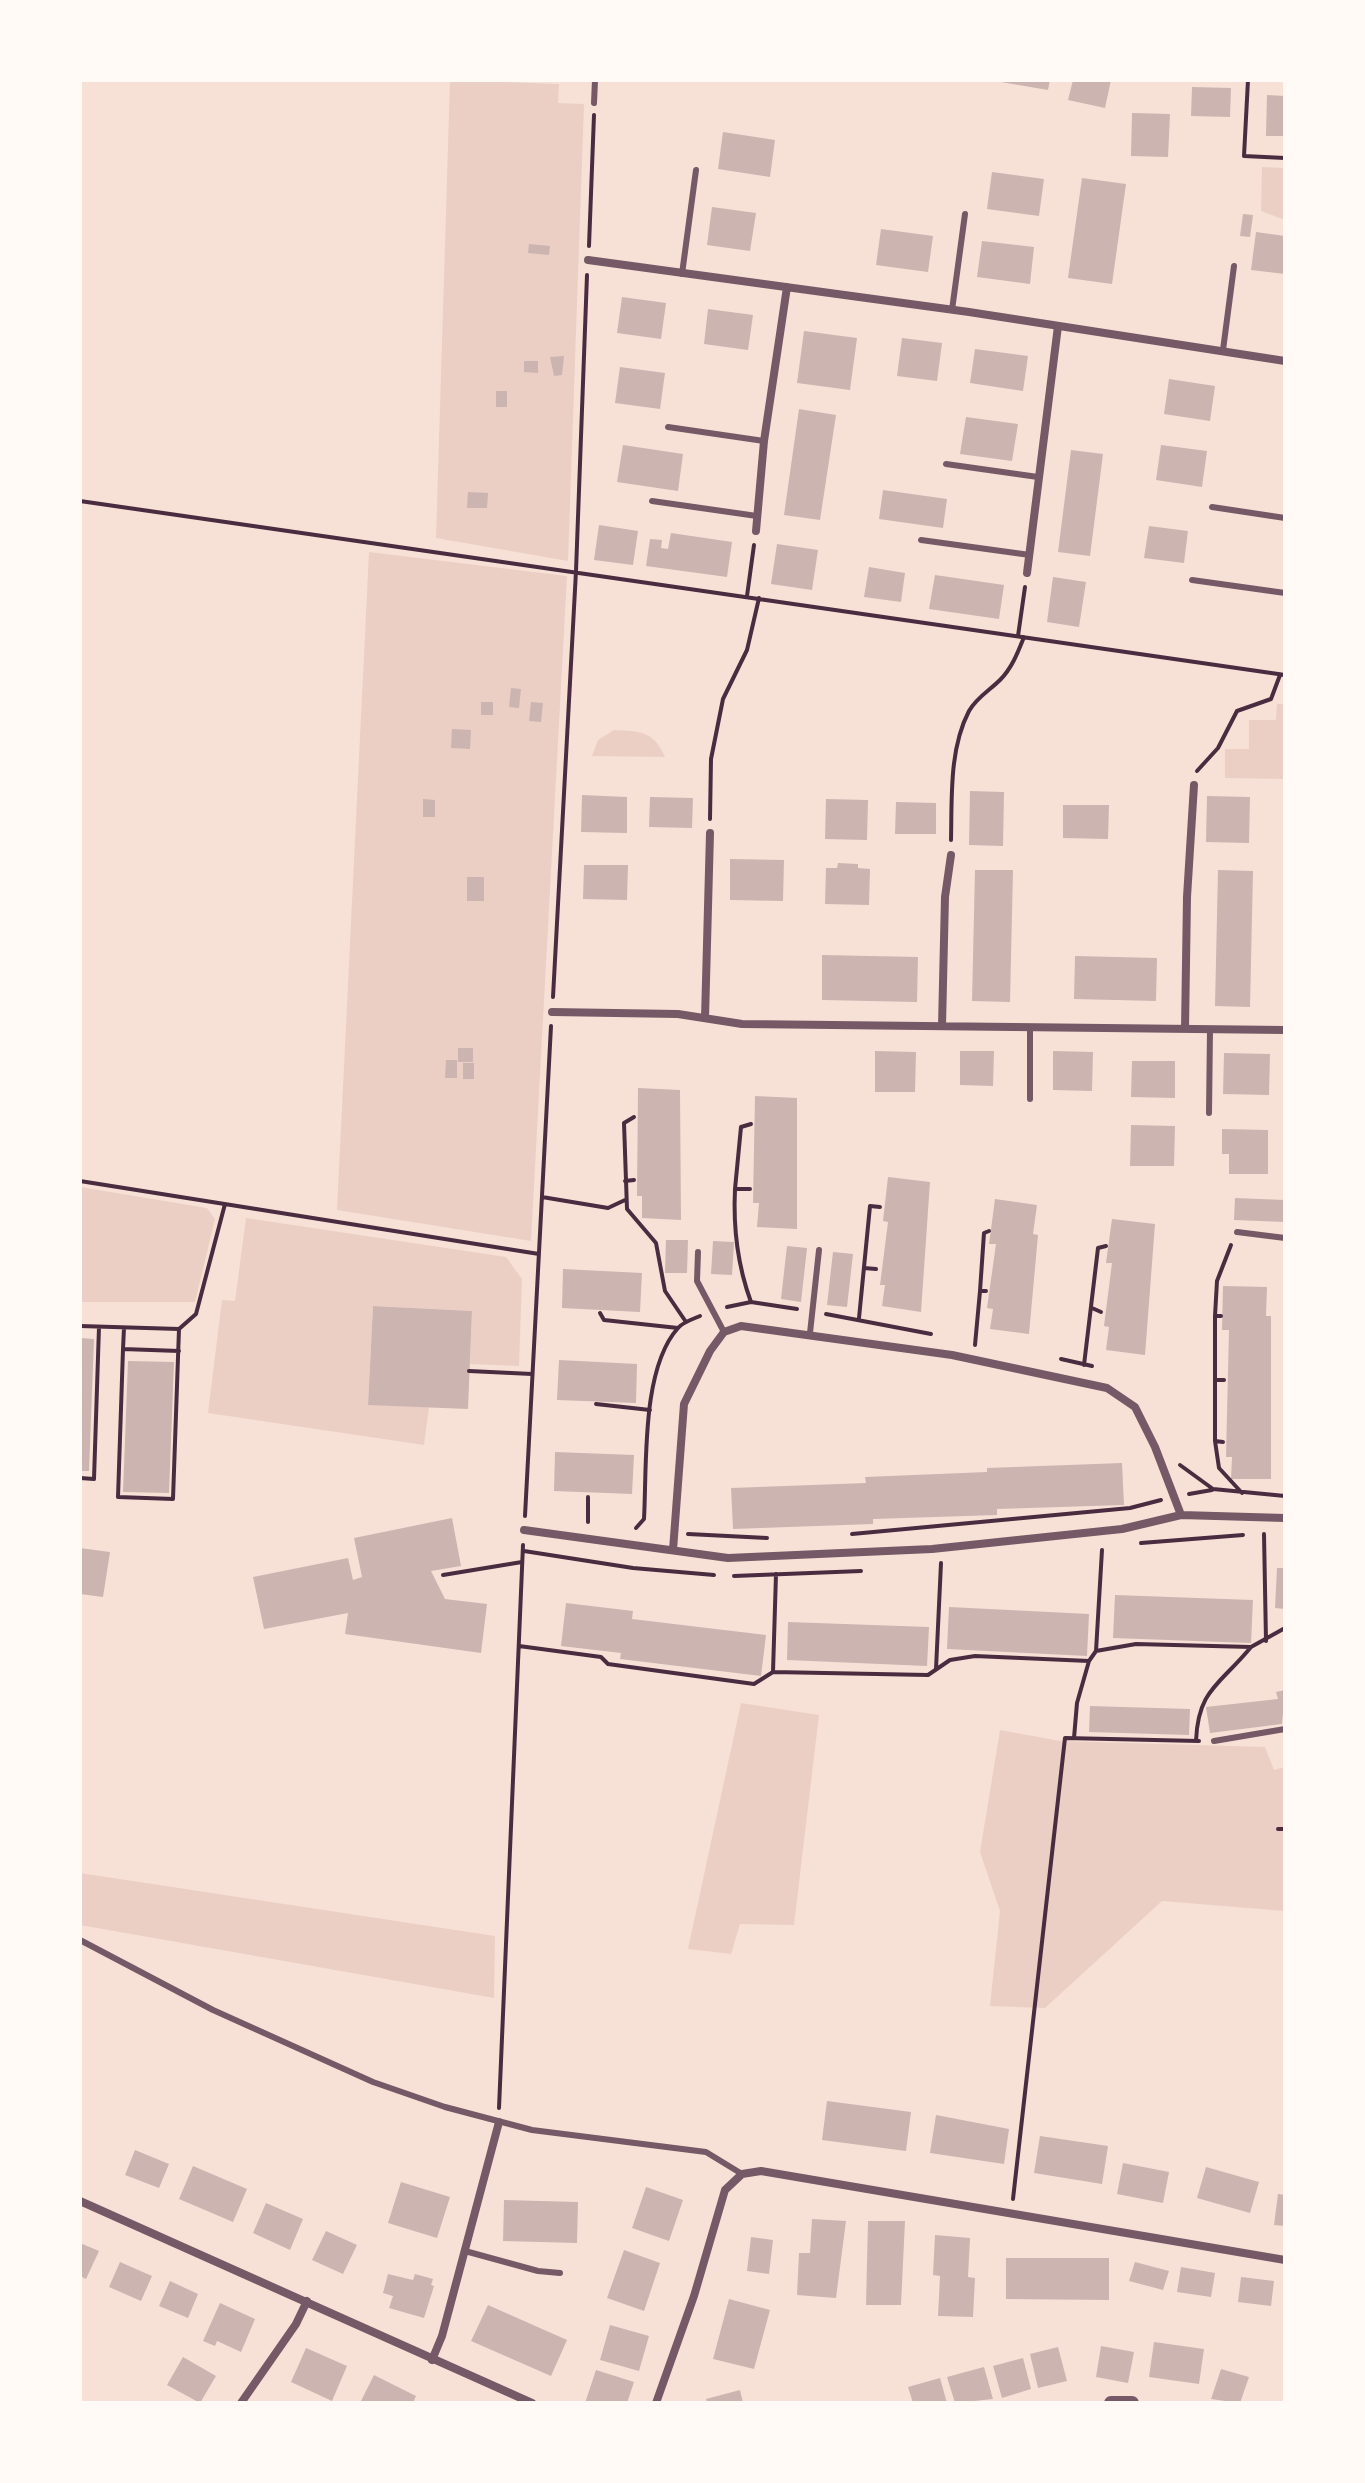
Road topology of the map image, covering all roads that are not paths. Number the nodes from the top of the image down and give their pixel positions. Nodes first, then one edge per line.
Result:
1 (595, 80) edge
2 (594, 103) road end
3 (696, 170) dead end
4 (965, 214) dead end
5 (588, 260) road end
6 (1234, 266) dead end
7 (682, 274) junction
8 (787, 287) junction
9 (952, 310) junction
10 (1058, 326) junction
11 (1223, 350) junction
12 (1285, 361) edge
13 (668, 427) dead end
14 (764, 441) junction
15 (946, 464) dead end
16 (1038, 477) junction
17 (652, 501) dead end
18 (1212, 507) dead end
19 (757, 516) junction
20 (1285, 518) edge
21 (756, 531) road end
22 (921, 540) dead end
23 (1030, 555) junction
24 (1027, 573) road end
25 (1192, 580) dead end
26 (1285, 593) edge
27 (1194, 785) road end
28 (710, 833) road end
29 (951, 855) road end
30 (552, 1012) road end
31 (705, 1018) junction
32 (942, 1026) junction
33 (1030, 1027) junction
34 (1185, 1029) junction
35 (1210, 1029) junction
36 (1285, 1030) edge
37 (1030, 1099) dead end
38 (1209, 1113) dead end
39 (1237, 1232) road end
40 (1285, 1238) edge
41 (819, 1250) dead end
42 (698, 1252) dead end
43 (724, 1332) junction
44 (810, 1333) junction
45 (1181, 1515) junction
46 (1285, 1518) edge
47 (524, 1530) road end
48 (673, 1550) junction
49 (1285, 1729) edge
50 (1210, 1741) road end
51 (80, 1940) edge
52 (499, 2122) junction
53 (742, 2174) junction
54 (80, 2201) edge
55 (465, 2251) junction
56 (1285, 2260) edge
57 (560, 2273) dead end
58 (307, 2301) junction
59 (432, 2360) junction
60 (241, 2403) edge
61 (532, 2403) edge
62 (656, 2403) edge
63 (1111, 2403) edge
64 (1132, 2403) edge

1 - 2 lane
3 - 7 lane
4 - 9 lane
5 - 7 street
6 - 11 lane
7 - 8 street
8 - 9 street
8 - 14 street
9 - 10 street
10 - 11 street
10 - 16 street
11 - 12 street
13 - 14 lane
14 - 19 street
15 - 16 lane
16 - 23 street
17 - 19 lane
18 - 20 lane
19 - 21 street
22 - 23 lane
23 - 24 street
25 - 26 lane
27 - 34 street
28 - 31 street
29 - 32 street
30 - 31 street
31 - 32 street
32 - 33 street
33 - 34 street
33 - 37 lane
34 - 35 street
35 - 36 street
35 - 38 lane
39 - 40 lane
41 - 44 lane
42 - 43 lane
43 - 44 street
43 - 48 street
44 - 45 street
45 - 46 street
45 - 48 street
47 - 48 street
49 - 50 lane
51 - 52 lane
52 - 53 lane
52 - 55 street
53 - 56 street
53 - 62 street
54 - 58 street
55 - 57 lane
55 - 59 street
58 - 59 street
58 - 60 street
59 - 61 street
63 - 64 street

